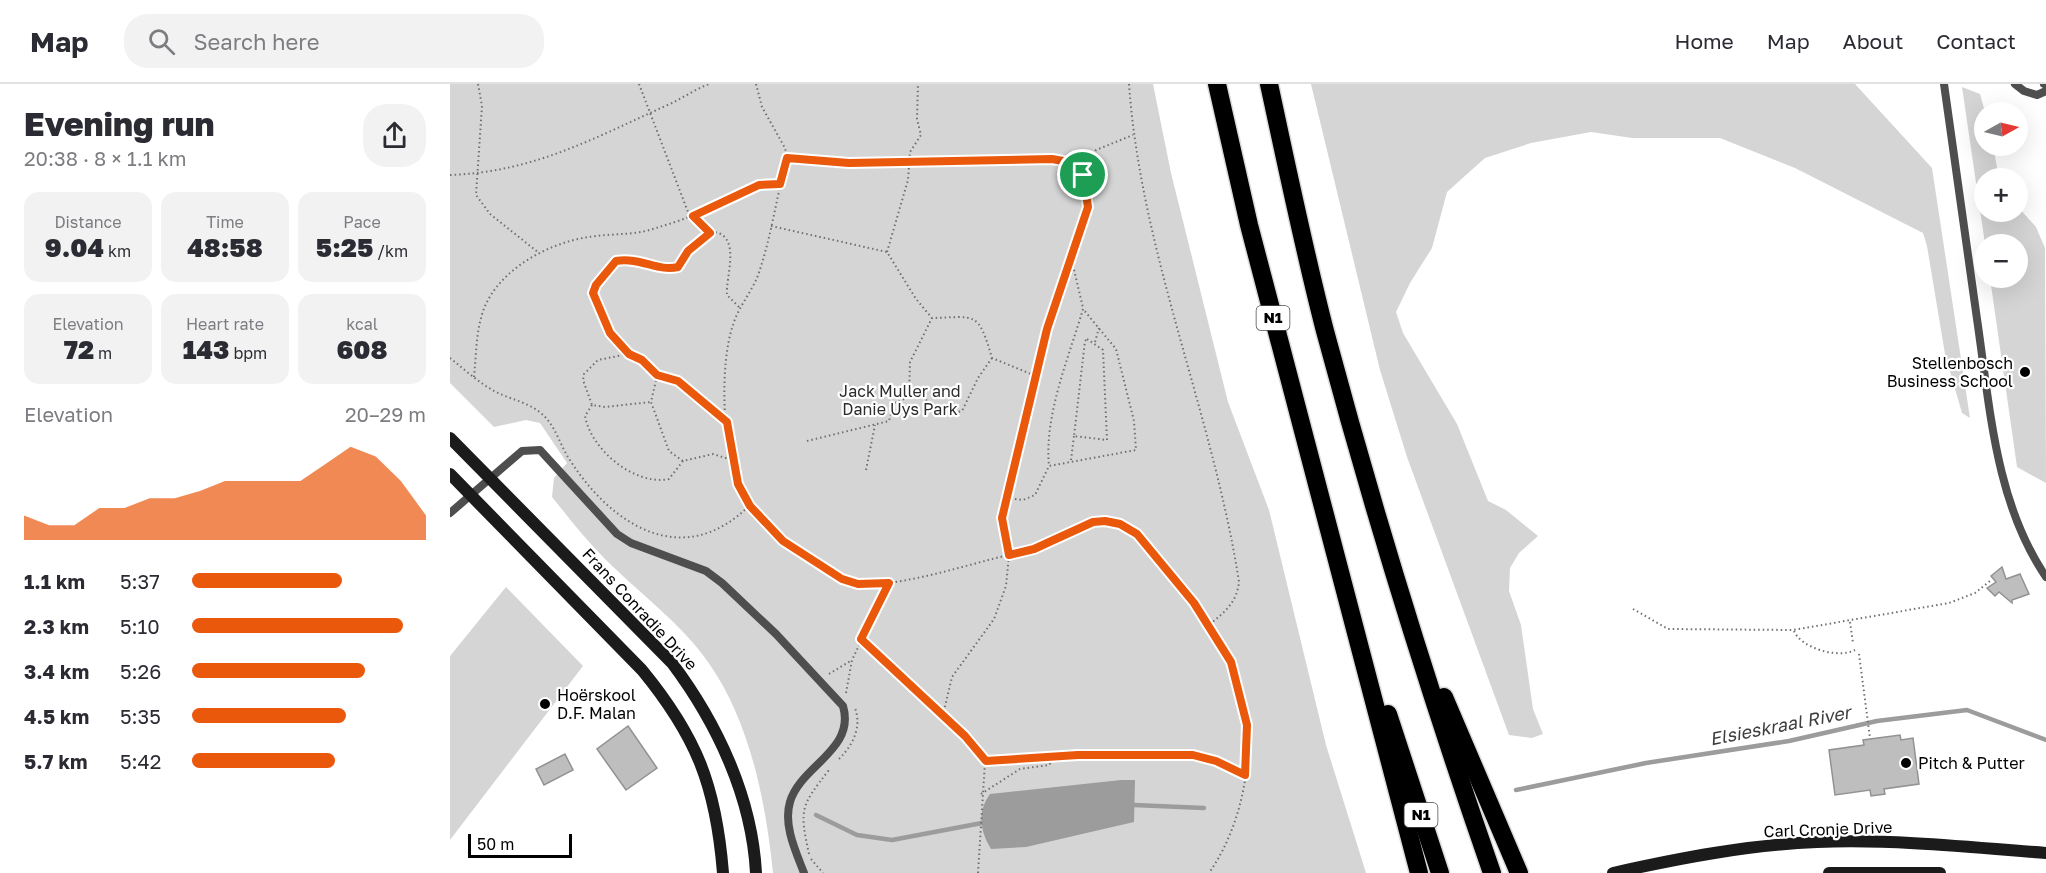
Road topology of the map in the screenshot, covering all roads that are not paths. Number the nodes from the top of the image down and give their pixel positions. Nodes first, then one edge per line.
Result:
1 (1217, 84) edge
2 (1269, 84) edge
3 (1944, 84) edge
4 (2015, 84) edge
5 (2046, 91) edge
6 (450, 438) edge
7 (450, 474) edge
8 (490, 478) junction
9 (471, 496) junction
10 (450, 513) edge
11 (1335, 550) junction
12 (2046, 578) edge
13 (1407, 616) junction
14 (2046, 853) edge
15 (723, 873) edge
16 (756, 873) edge
17 (804, 873) edge
18 (1419, 873) edge
19 (1440, 873) edge
20 (1492, 873) edge
21 (1519, 873) edge
22 (1613, 873) edge
23 (1829, 873) edge
24 (1940, 873) edge

1 - 11 highway, N1
2 - 13 highway
3 - 12 lane
4 - 5 lane
6 - 8 main road, Frans Conradie Drive
7 - 9 main road
8 - 9 lane
8 - 16 main road, Frans Conradie Drive
8 - 17 lane
9 - 10 lane
9 - 15 main road
11 - 18 highway
11 - 19 highway, N1
13 - 20 highway
13 - 21 highway
14 - 22 main road, Carl Cronje Drive
23 - 24 main road

